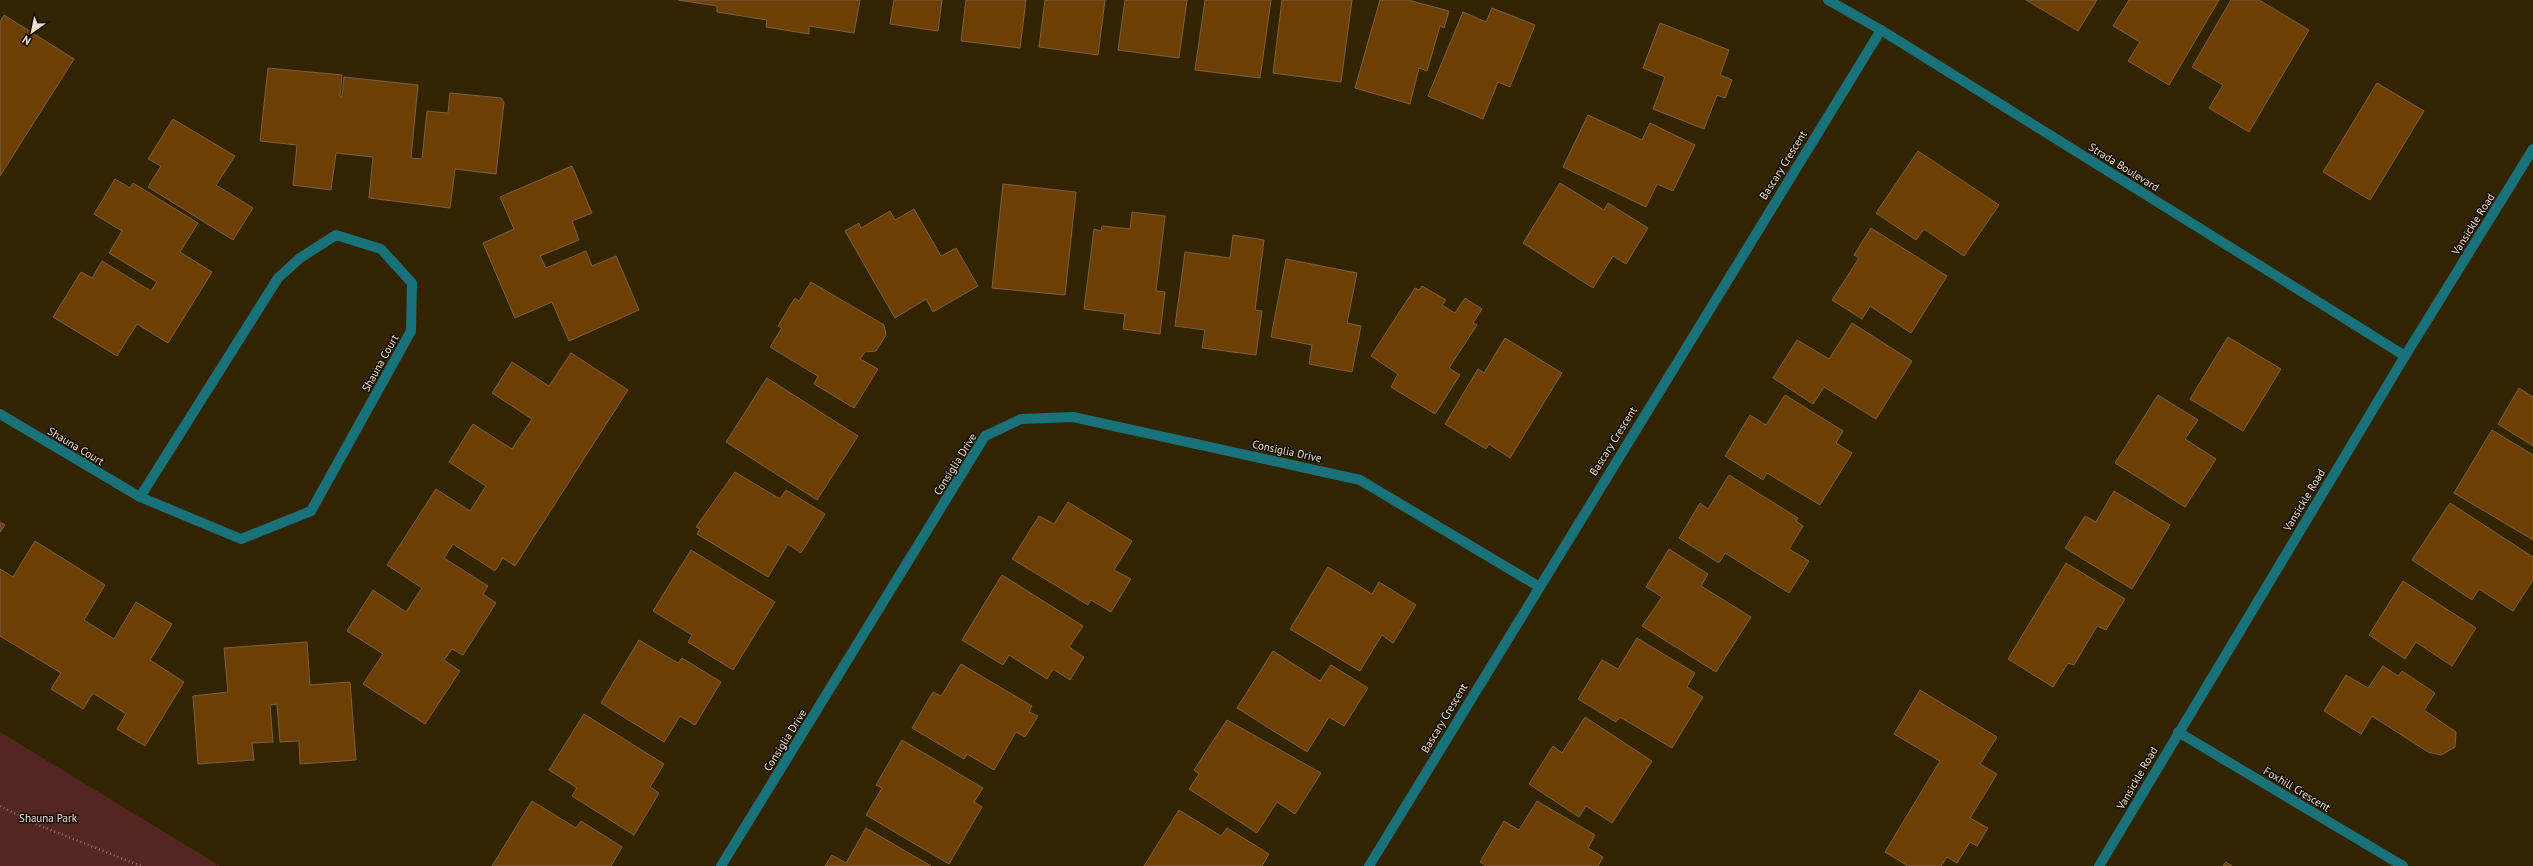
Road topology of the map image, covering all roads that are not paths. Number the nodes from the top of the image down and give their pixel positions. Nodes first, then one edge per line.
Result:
1 (1828, 0) edge
2 (1881, 30) junction
3 (2533, 149) edge
4 (2405, 356) junction
5 (0, 414) edge
6 (140, 497) junction
7 (1538, 586) junction
8 (2178, 732) junction
9 (721, 866) edge
10 (1368, 866) edge
11 (2099, 866) edge
12 (2403, 866) edge

1 - 2 street, Strada Boulevard
2 - 4 street, Strada Boulevard
2 - 7 street, Bascary Crescent
3 - 4 street, Vansickle Road
4 - 8 street, Vansickle Road
5 - 6 street, Shauna Court
6 - 6 street, Shauna Court
7 - 9 street, Consiglia Drive
7 - 10 street, Bascary Crescent
8 - 11 street, Vansickle Road
8 - 12 street, Foxhill Crescent

